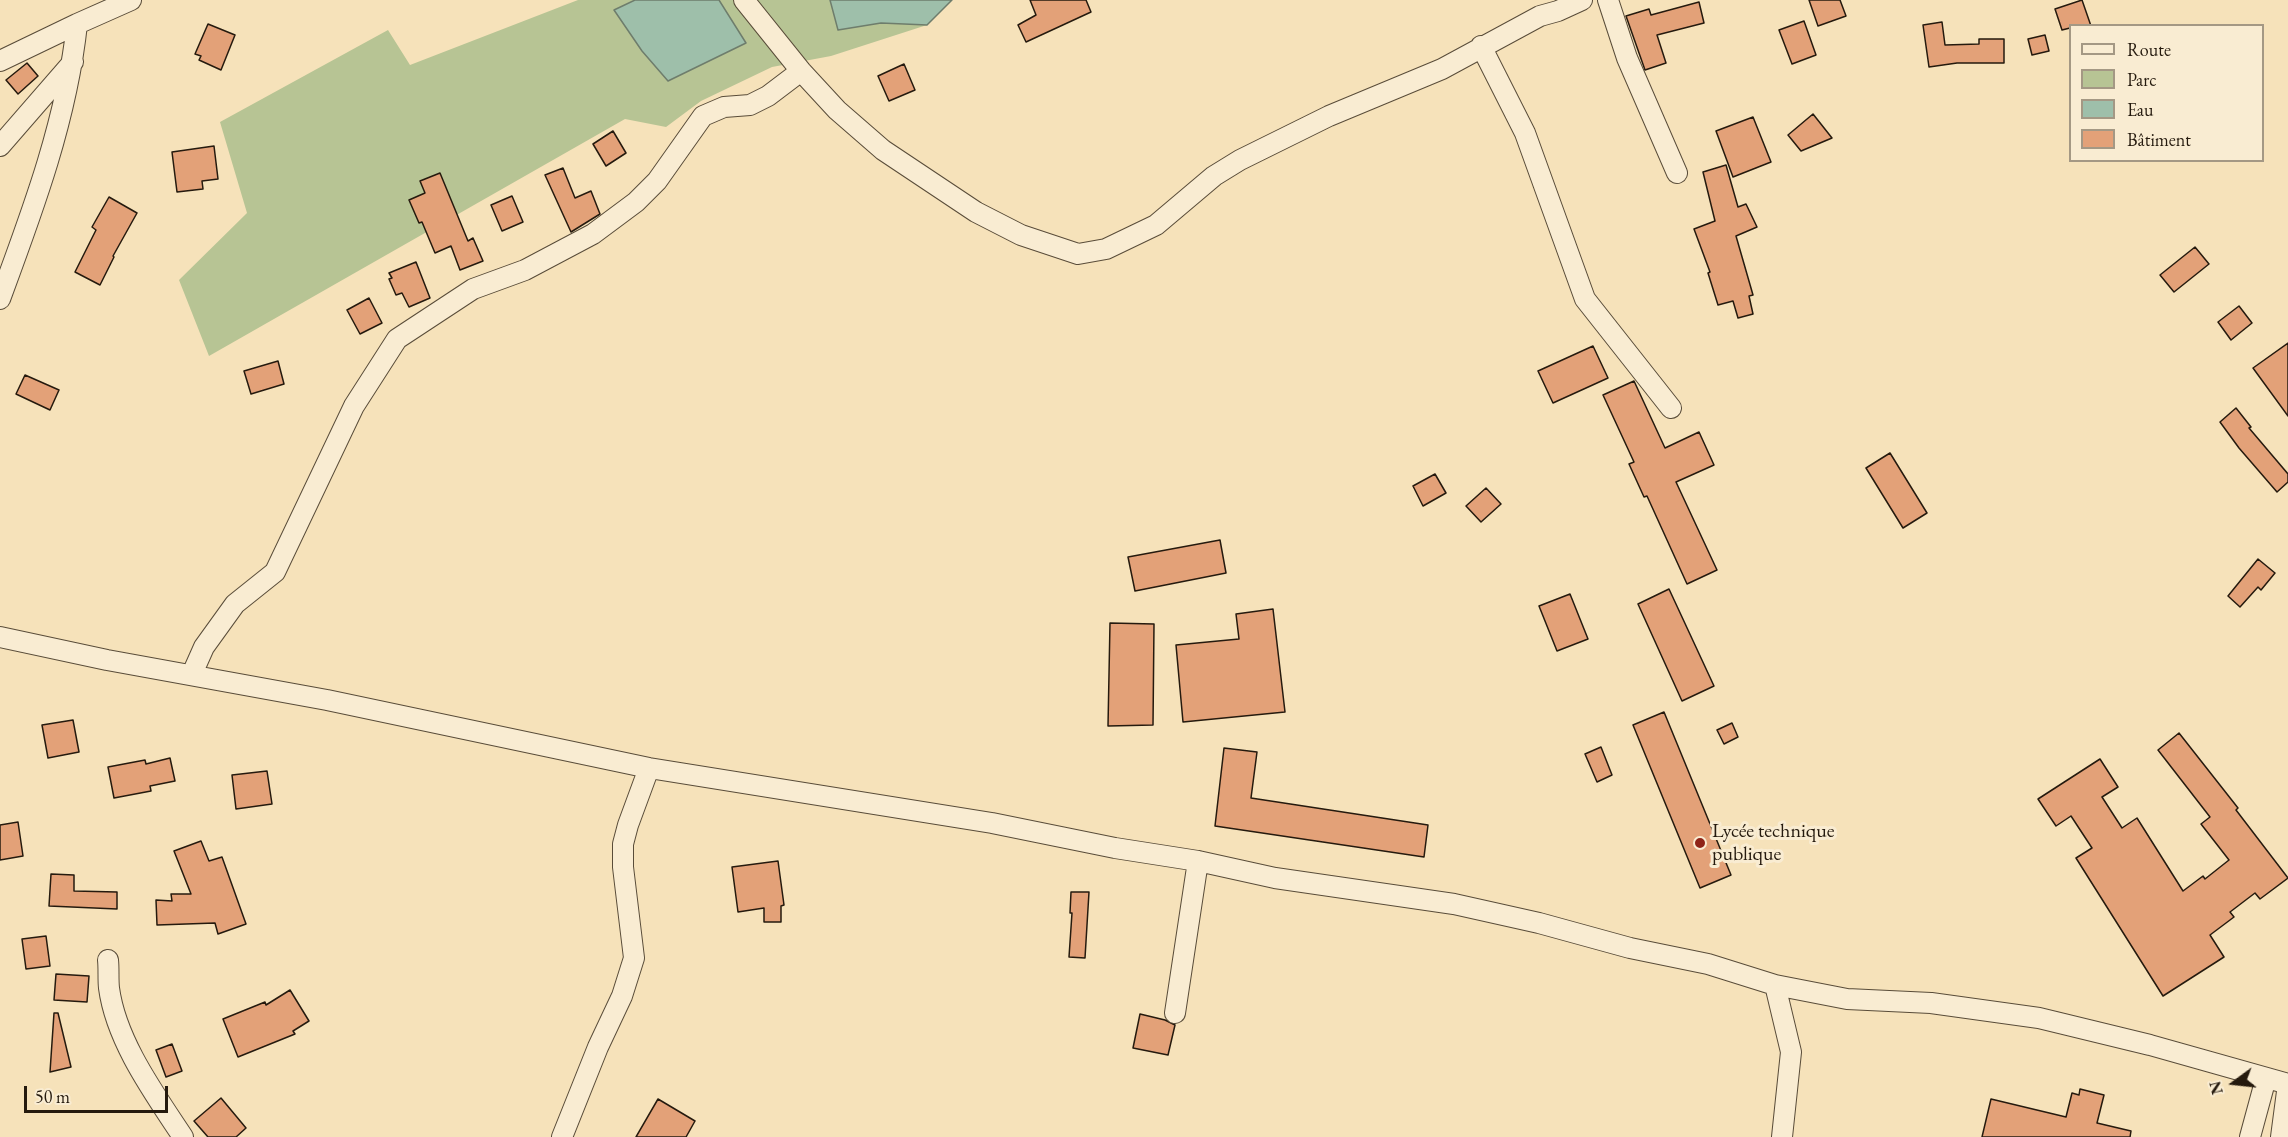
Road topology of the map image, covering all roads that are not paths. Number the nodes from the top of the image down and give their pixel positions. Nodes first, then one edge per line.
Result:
1 (131, 0) edge
2 (744, 0) edge
3 (1582, 0) edge
4 (1608, 0) edge
5 (77, 24) junction
6 (1481, 46) junction
7 (0, 61) edge
8 (73, 62) junction
9 (801, 71) junction
10 (0, 146) edge
11 (1677, 173) dead end
12 (0, 299) edge
13 (1671, 408) dead end
14 (0, 637) edge
15 (192, 675) junction
16 (649, 768) junction
17 (1198, 861) junction
18 (108, 960) dead end
19 (1775, 985) junction
20 (1175, 1013) dead end
21 (2266, 1078) junction
22 (2288, 1084) edge
23 (183, 1137) edge
24 (562, 1137) edge
25 (1782, 1137) edge
26 (2250, 1137) edge
27 (2281, 1137) edge

1 - 5 street
2 - 9 street
3 - 6 street
4 - 11 street
5 - 7 street
5 - 8 street
6 - 9 street
6 - 13 street
8 - 10 street
8 - 12 street
9 - 15 street
14 - 15 street
15 - 16 street
16 - 17 street
16 - 24 street
17 - 19 street
17 - 20 street
18 - 23 street
19 - 21 street
19 - 25 street
21 - 22 street
21 - 26 street
22 - 27 street

